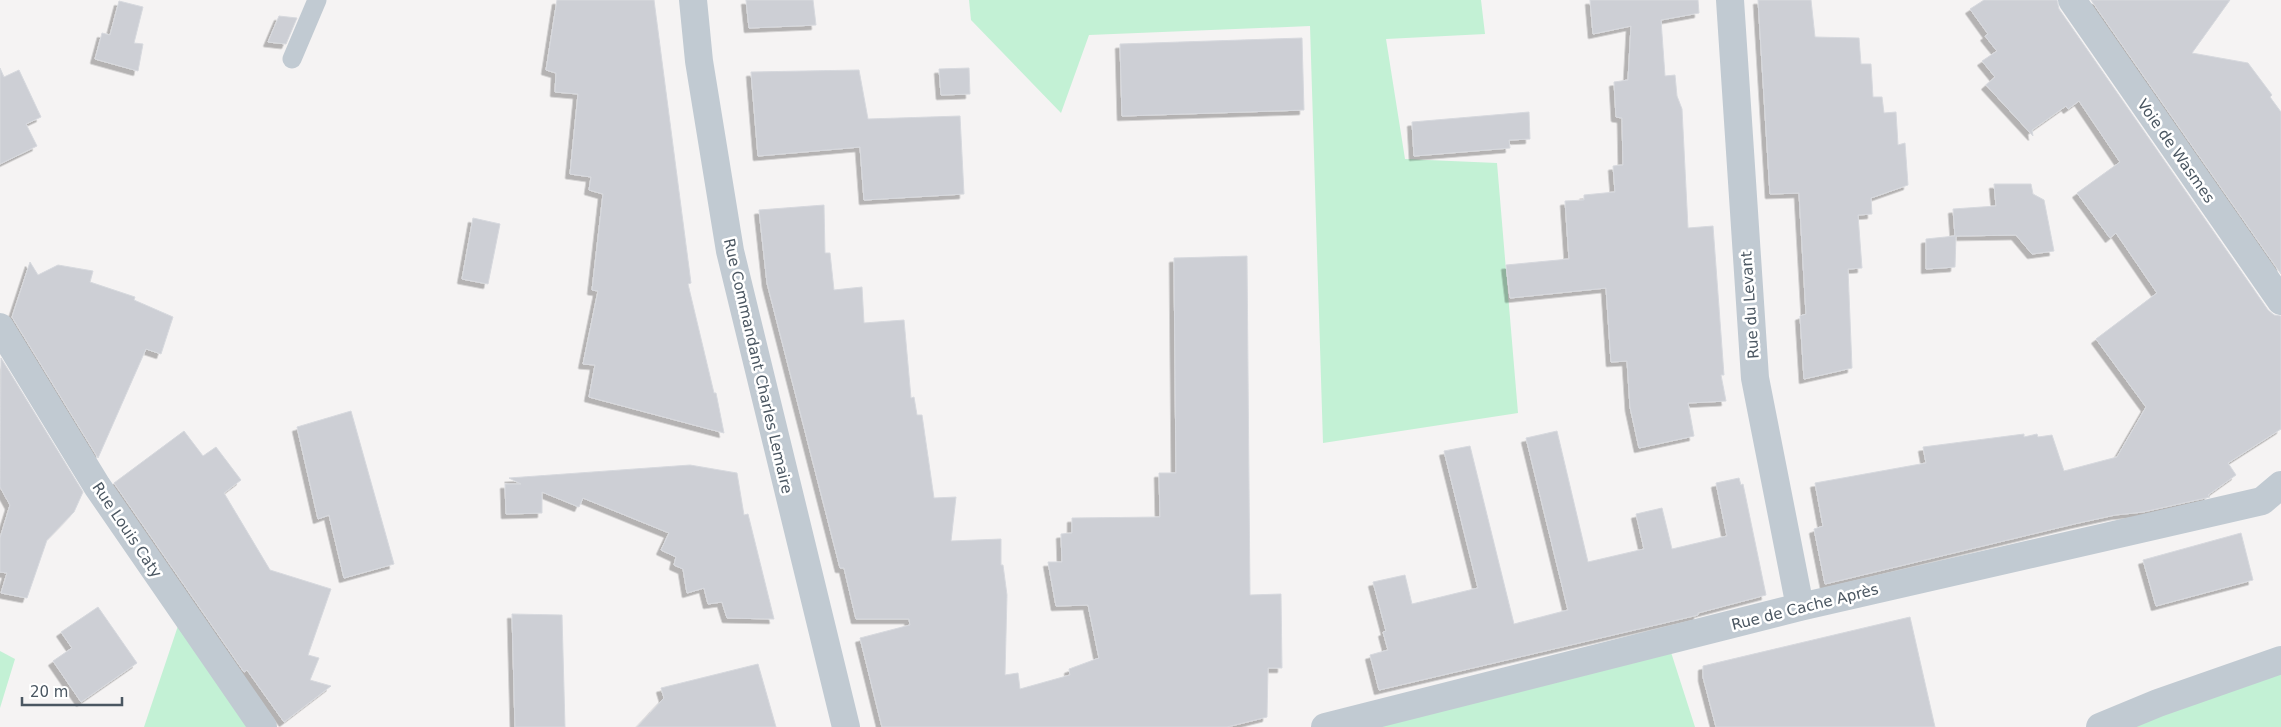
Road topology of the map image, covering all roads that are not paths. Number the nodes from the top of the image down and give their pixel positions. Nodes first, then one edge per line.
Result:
1 (317, 0) edge
2 (693, 0) edge
3 (1730, 0) edge
4 (2072, 0) edge
5 (292, 59) dead end
6 (2281, 301) edge
7 (0, 326) edge
8 (2281, 485) edge
9 (1800, 607) junction
10 (2281, 660) edge
11 (264, 727) edge
12 (846, 727) edge
13 (1325, 727) edge
14 (2100, 727) edge

1 - 5 lane
2 - 12 street, Rue Commandant Charles Lemaire
3 - 9 street, Rue du Levant
4 - 6 street, Voie de Wasmes
7 - 11 street, Rue Louis Caty
8 - 9 street, Rue de Cache Après
9 - 13 street, Rue de Cache Après
10 - 14 street

